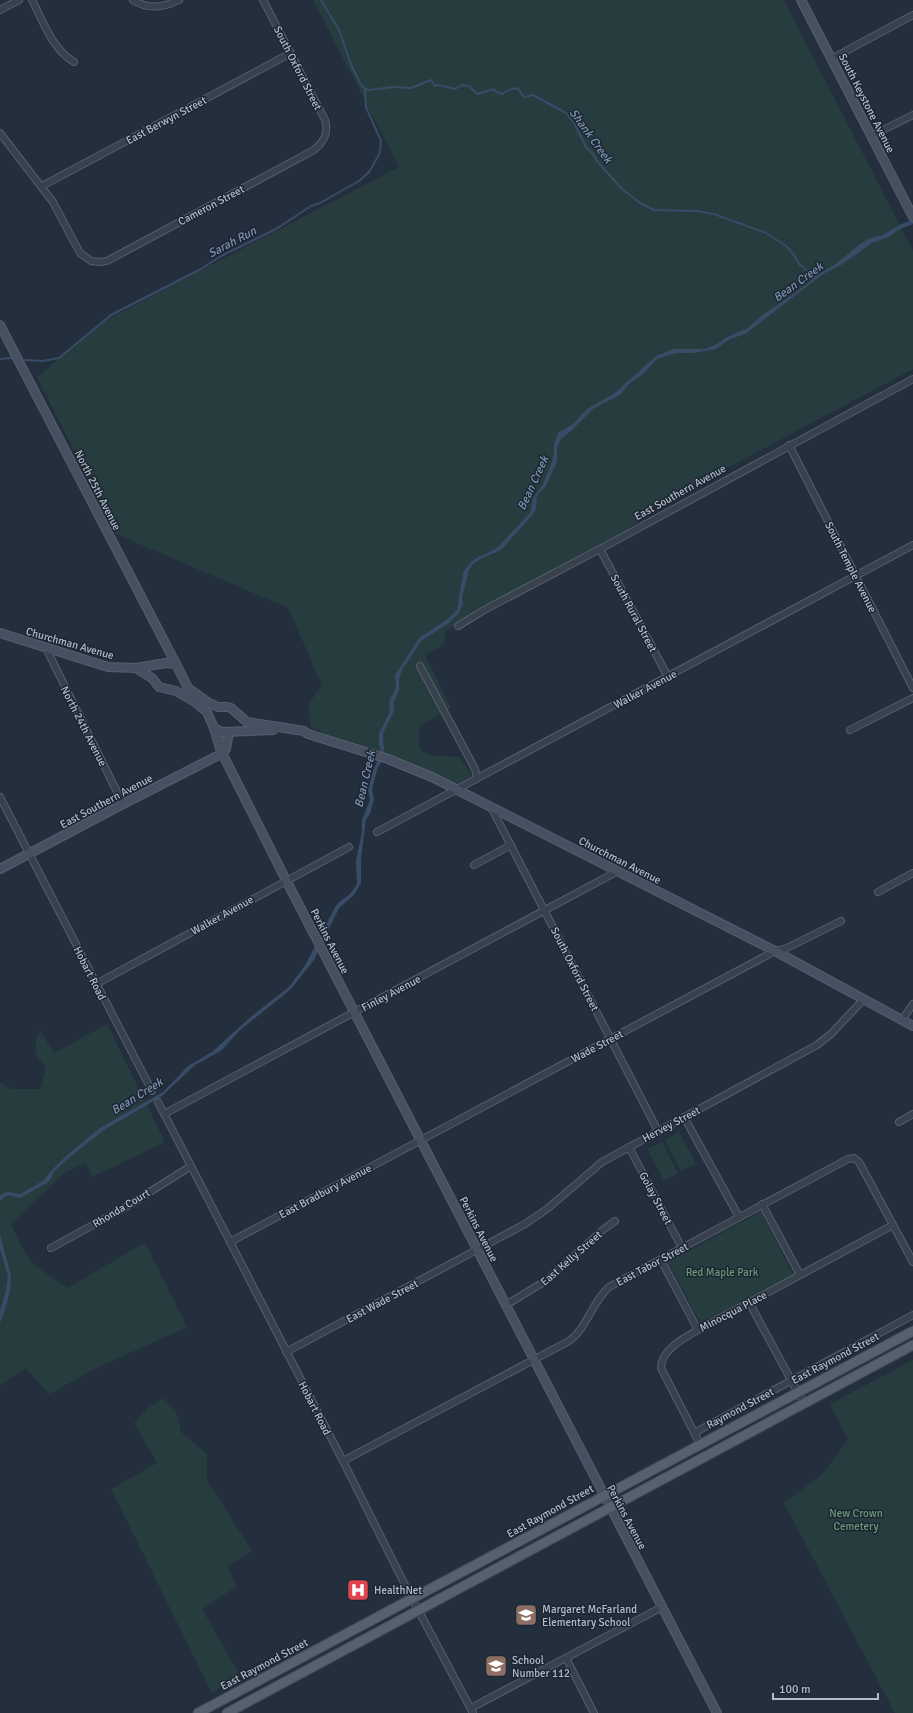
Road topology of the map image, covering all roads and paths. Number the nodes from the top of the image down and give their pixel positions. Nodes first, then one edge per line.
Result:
1 (19, 0) edge
2 (32, 0) edge
3 (133, 0) edge
4 (179, 0) edge
5 (263, 0) edge
6 (801, 0) edge
7 (0, 10) edge
8 (913, 16) edge
9 (291, 53) junction
10 (831, 59) junction
11 (74, 62) dead end
12 (913, 115) edge
13 (0, 133) edge
14 (871, 136) junction
15 (324, 138) joint
16 (42, 186) junction
17 (912, 215) edge
18 (0, 325) edge
19 (913, 379) edge
20 (789, 446) junction
21 (913, 545) edge
22 (600, 549) junction
23 (856, 576) junction
24 (458, 626) dead end
25 (0, 633) edge
26 (46, 648) junction
27 (160, 663) junction
28 (176, 664) junction
29 (420, 666) dead end
30 (136, 668) junction
31 (668, 677) junction
32 (155, 681) junction
33 (913, 688) edge
34 (913, 698) edge
35 (218, 707) junction
36 (236, 714) junction
37 (211, 718) junction
38 (214, 728) junction
39 (850, 730) dead end
40 (230, 732) junction
41 (308, 734) junction
42 (223, 753) junction
43 (478, 778) junction
44 (456, 789) junction
45 (0, 797) edge
46 (123, 804) junction
47 (491, 806) junction
48 (377, 832) dead end
49 (511, 845) junction
50 (349, 847) dead end
51 (29, 854) junction
52 (474, 865) dead end
53 (0, 870) edge
54 (618, 871) junction
55 (913, 873) edge
56 (286, 880) junction
57 (878, 892) dead end
58 (545, 911) junction
59 (841, 921) dead end
60 (775, 951) junction
61 (96, 984) junction
62 (864, 999) junction
63 (913, 1004) edge
64 (355, 1013) junction
65 (902, 1020) junction
66 (913, 1026) edge
67 (610, 1039) junction
68 (152, 1091) dead end
69 (158, 1102) dead end
70 (164, 1114) junction
71 (913, 1114) edge
72 (684, 1117) junction
73 (899, 1122) dead end
74 (658, 1131) junction
75 (420, 1140) junction
76 (629, 1148) junction
77 (191, 1166) junction
78 (762, 1204) junction
79 (739, 1217) junction
80 (615, 1221) dead end
81 (893, 1225) junction
82 (230, 1242) junction
83 (51, 1248) dead end
84 (682, 1248) junction
85 (477, 1250) junction
86 (661, 1260) junction
87 (913, 1262) edge
88 (800, 1275) junction
89 (749, 1302) junction
90 (506, 1306) junction
91 (913, 1315) edge
92 (698, 1330) junction
93 (913, 1331) edge
94 (913, 1346) edge
95 (286, 1352) junction
96 (534, 1360) junction
97 (791, 1380) junction
98 (798, 1392) junction
99 (804, 1404) junction
100 (694, 1433) junction
101 (700, 1444) junction
102 (343, 1461) junction
103 (604, 1495) junction
104 (610, 1507) junction
105 (413, 1599) junction
106 (662, 1607) junction
107 (419, 1611) junction
108 (566, 1658) junction
109 (472, 1711) edge
110 (198, 1713) edge
111 (227, 1713) edge
112 (594, 1713) edge
113 (718, 1713) edge

1 - 7 street
2 - 11 street
3 - 4 street
5 - 9 street, South Oxford Street
6 - 10 street, South Keystone Avenue
8 - 10 street
9 - 15 street, South Oxford Street
9 - 16 street, East Berwyn Street
10 - 14 street, South Keystone Avenue
12 - 14 street
13 - 16 street
14 - 17 street, South Keystone Avenue
15 - 16 street, Cameron Street
18 - 28 street, North 25th Avenue
19 - 20 street, East Southern Avenue
20 - 22 street, East Southern Avenue
20 - 23 street, South Temple Avenue
21 - 23 street, Walker Avenue
22 - 24 street, East Southern Avenue
22 - 31 street, South Rural Street
23 - 31 street, Walker Avenue
23 - 33 street, South Temple Avenue
25 - 26 street, Churchman Avenue
26 - 30 street, Churchman Avenue
26 - 46 street, North 24th Avenue
27 - 28 street, Churchman Avenue
27 - 30 street, Churchman Avenue
27 - 32 street
28 - 35 street, Churchman Avenue
29 - 43 street
30 - 32 street
31 - 43 street, Walker Avenue
32 - 37 street
34 - 39 street
35 - 36 street, Churchman Avenue
35 - 37 street
36 - 40 street
36 - 41 street, Churchman Avenue
37 - 38 street
38 - 40 street, Churchman Avenue
38 - 42 street, Perkins Avenue
40 - 41 street, Churchman Avenue
40 - 42 street
41 - 44 street, Churchman Avenue
42 - 46 street, East Southern Avenue
42 - 56 street, Perkins Avenue
43 - 44 street, Walker Avenue
44 - 47 street, Churchman Avenue
44 - 48 street, Walker Avenue
45 - 51 street, Hobart Road
46 - 51 street, East Southern Avenue
47 - 49 street, South Oxford Street
47 - 54 street, Churchman Avenue
49 - 52 street
49 - 58 street, South Oxford Street
50 - 56 street, Walker Avenue
51 - 53 street, East Southern Avenue
51 - 61 street, Hobart Road
54 - 58 street, Finley Avenue
54 - 60 street, Churchman Avenue
55 - 57 street
56 - 61 street, Walker Avenue
56 - 64 street, Perkins Avenue
58 - 64 street, Finley Avenue
58 - 67 street, South Oxford Street
59 - 60 street
60 - 62 street, Churchman Avenue
60 - 67 street, Wade Street
61 - 68 street, Hobart Road
62 - 65 street, Churchman Avenue
62 - 72 street, Hervey Street
63 - 65 street
64 - 70 street, Finley Avenue
64 - 75 street, Perkins Avenue
65 - 66 street, Churchman Avenue
67 - 74 street, South Oxford Street
67 - 75 street, Wade Street
69 - 70 street, Hobart Road
70 - 77 street, Hobart Road
71 - 73 street
72 - 74 street, Hervey Street
72 - 79 street
74 - 76 street, Hervey Street
75 - 82 street, East Bradbury Avenue
75 - 85 street, Perkins Avenue
76 - 84 street, Golay Street
76 - 85 street, Hervey Street
77 - 82 street, Hobart Road
77 - 83 street, Rhonda Court
78 - 79 street, East Tabor Street
78 - 81 street, East Tabor Street
78 - 88 street
79 - 84 street, East Tabor Street
80 - 90 street, East Kelly Street
81 - 87 street
81 - 88 street, Minocqua Place
82 - 95 street, Hobart Road
84 - 86 street, East Tabor Street
85 - 90 street, Perkins Avenue
85 - 95 street, East Wade Street
86 - 92 street
86 - 96 street, East Tabor Street
88 - 89 street, Minocqua Place
89 - 92 street, Minocqua Place
89 - 97 street
90 - 96 street, Perkins Avenue
91 - 97 street, Raymond Street
92 - 100 street, Minocqua Place
93 - 98 main road, East Raymond Street
94 - 99 main road
95 - 102 street, Hobart Road
96 - 102 street, East Tabor Street
96 - 103 street, Perkins Avenue
97 - 98 street
97 - 100 street, Raymond Street
98 - 99 street
98 - 101 main road, East Raymond Street
99 - 104 main road
100 - 101 street, Minocqua Place
101 - 103 main road, East Raymond Street
102 - 105 street, Hobart Road
103 - 104 street, Perkins Avenue
103 - 105 main road, East Raymond Street
104 - 106 street, Perkins Avenue
104 - 107 main road
105 - 107 street, Hobart Road
105 - 110 main road, East Raymond Street
106 - 108 street
106 - 113 street, Perkins Avenue
107 - 109 street, Hobart Road
107 - 111 main road
108 - 109 street
108 - 112 street

